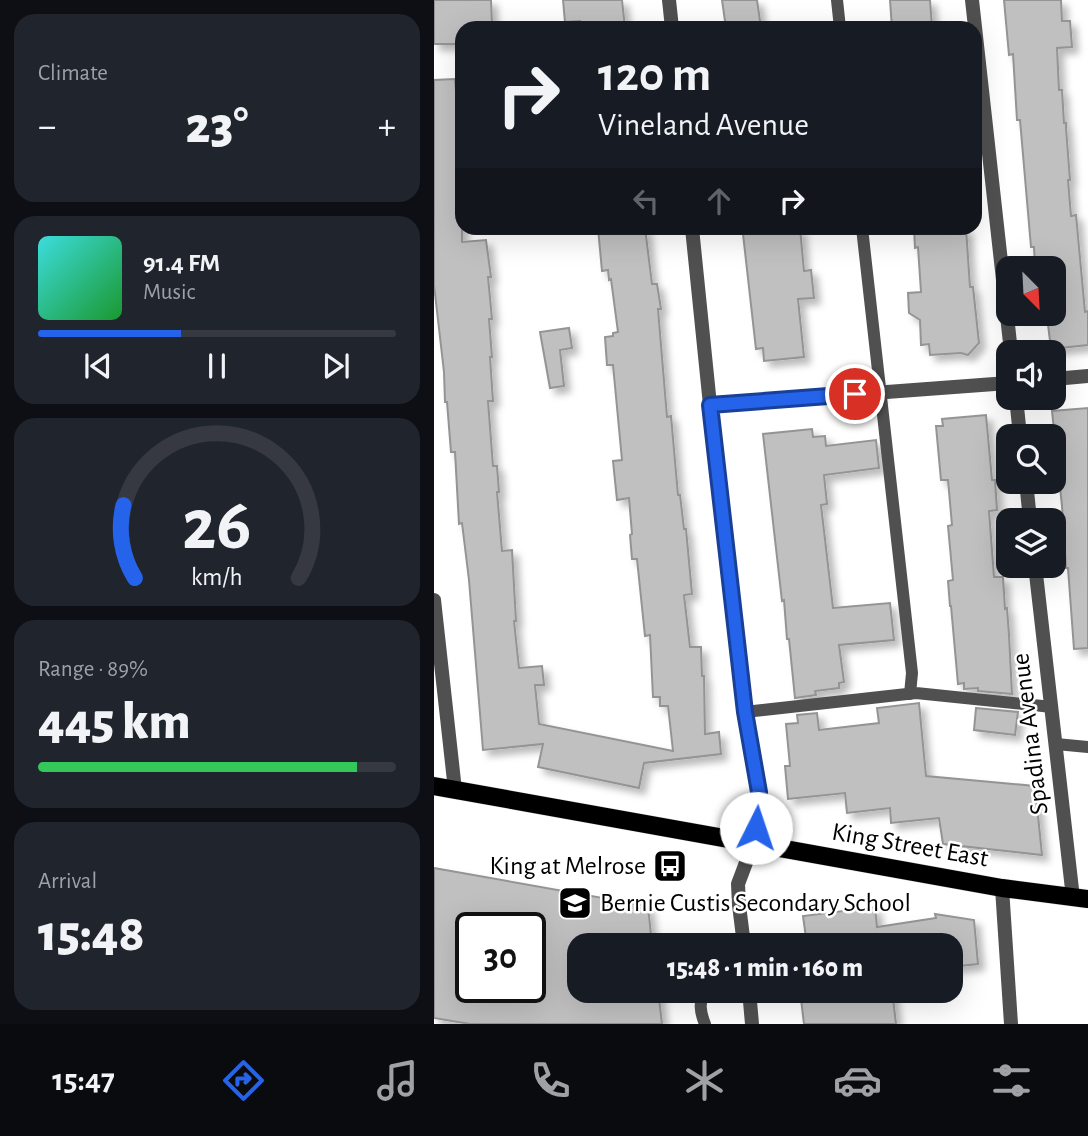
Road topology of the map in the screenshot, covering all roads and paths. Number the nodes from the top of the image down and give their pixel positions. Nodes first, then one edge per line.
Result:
1 (669, 0) edge
2 (837, 0) edge
3 (972, 0) edge
4 (671, 21) edge
5 (839, 21) edge
6 (974, 21) edge
7 (982, 90) edge
8 (693, 235) edge
9 (863, 235) edge
10 (1010, 340) edge
11 (1088, 376) edge
12 (1066, 378) edge
13 (996, 384) edge
14 (879, 393) junction
15 (710, 405) junction
16 (1037, 578) edge
17 (434, 600) edge
18 (910, 694) junction
19 (1052, 707) junction
20 (745, 712) junction
21 (1056, 744) junction
22 (1088, 747) edge
23 (434, 786) edge
24 (455, 790) junction
25 (753, 844) junction
26 (1002, 888) junction
27 (1081, 898) edge
28 (743, 933) edge
29 (701, 1003) edge
30 (750, 1003) edge
31 (705, 1024) edge
32 (752, 1024) edge
33 (1011, 1024) edge

1 - 4 street
2 - 5 lane
3 - 6 street
7 - 10 street
8 - 15 street
9 - 14 lane
11 - 12 street
13 - 14 street
14 - 15 street
14 - 18 lane
15 - 20 street
16 - 19 street, Spadina Avenue
17 - 24 street
18 - 19 lane
18 - 20 lane
19 - 21 street, Spadina Avenue
20 - 25 street
21 - 22 lane
21 - 27 street, Spadina Avenue
23 - 24 main road, King Street East
24 - 25 main road, King Street East
25 - 26 main road, King Street East
25 - 28 street
26 - 27 main road, King Street East
26 - 33 street
29 - 31 lane
30 - 32 street

